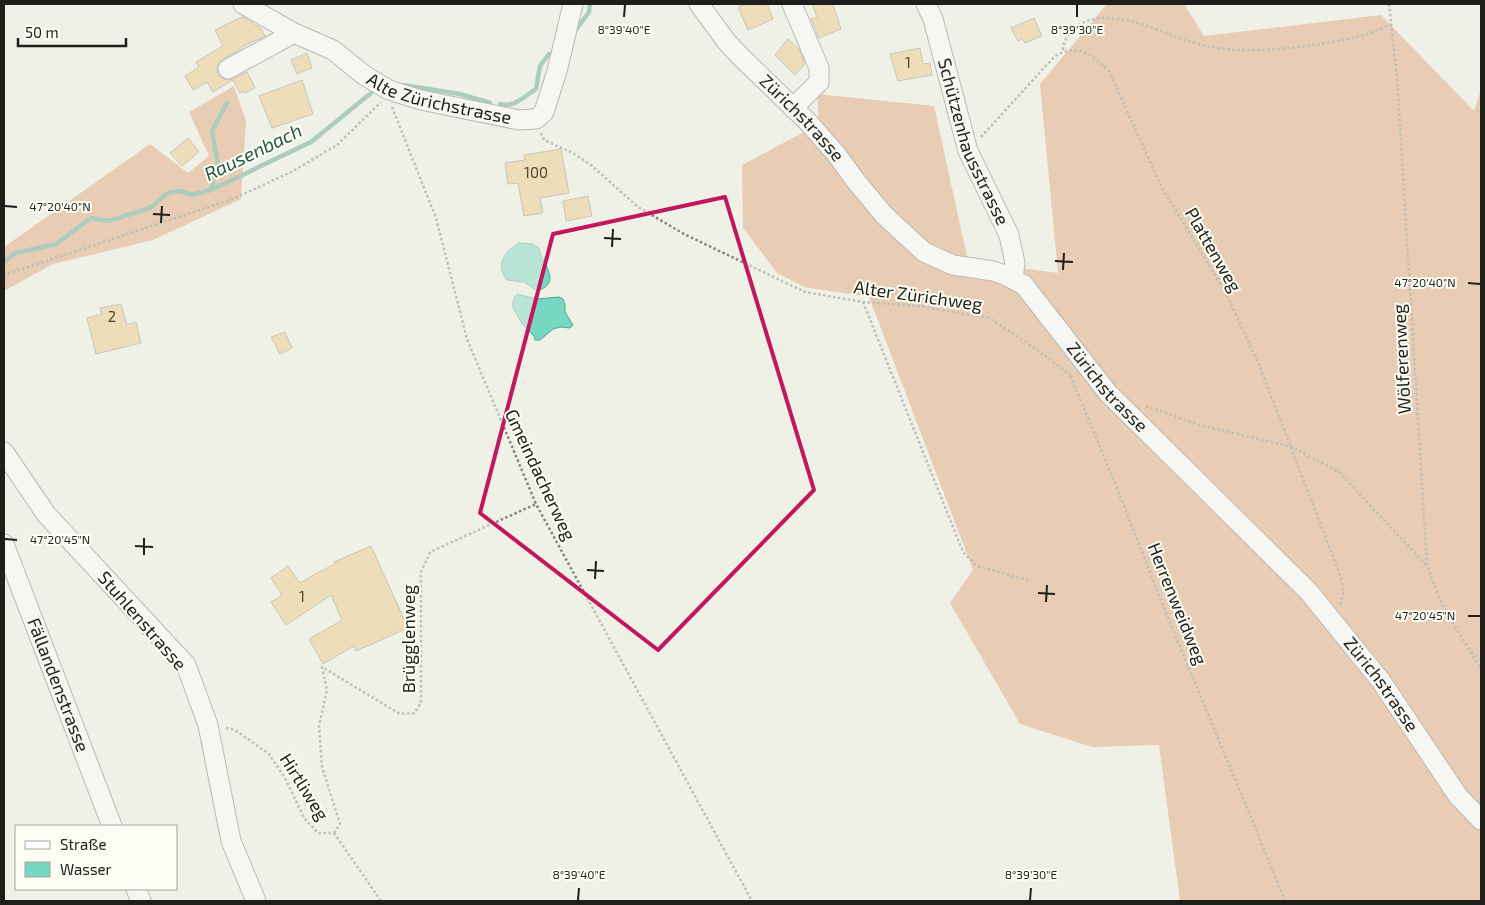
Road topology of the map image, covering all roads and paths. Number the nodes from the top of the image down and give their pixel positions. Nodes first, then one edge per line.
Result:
1 (243, 4) edge
2 (573, 4) edge
3 (699, 4) edge
4 (792, 4) edge
5 (926, 4) edge
6 (1389, 4) edge
7 (1392, 24) junction
8 (294, 33) junction
9 (1063, 51) junction
10 (228, 69) dead end
11 (389, 90) junction
12 (793, 108) junction
13 (536, 120) junction
14 (968, 151) junction
15 (4, 277) edge
16 (1013, 279) junction
17 (863, 302) junction
18 (1067, 366) dead end
19 (1070, 374) junction
20 (1077, 378) dead end
21 (1145, 406) dead end
22 (1292, 447) junction
23 (4, 452) edge
24 (536, 504) junction
25 (4, 544) edge
26 (1427, 566) junction
27 (1031, 581) dead end
28 (1336, 625) junction
29 (1470, 652) junction
30 (1481, 659) edge
31 (1481, 669) edge
32 (208, 725) junction
33 (1481, 820) edge
34 (112, 825) edge
35 (334, 833) junction
36 (256, 901) edge
37 (381, 901) edge
38 (752, 901) edge
39 (1286, 901) edge

1 - 8 street, Alte Zürichstrasse
2 - 13 street, Alte Zürichstrasse
3 - 12 street, Zürichstrasse
4 - 12 street
5 - 14 street, Schützenhausstrasse
6 - 7 path, Wölferenweg
7 - 9 path
7 - 26 path, Wölferenweg
8 - 10 street
8 - 11 street, Alte Zürichstrasse
9 - 14 path
9 - 22 path, Plattenweg
11 - 13 street, Alte Zürichstrasse
11 - 15 path
11 - 24 path, Gmeindacherweg
12 - 16 street, Zürichstrasse
13 - 17 path, Alter Zürichweg
14 - 16 street, Schützenhausstrasse
16 - 28 street, Zürichstrasse
17 - 19 path, Alter Zürichweg
17 - 27 path
18 - 19 path, Herrenweidweg
19 - 20 path, Alter Zürichweg
19 - 39 path, Herrenweidweg
21 - 22 path
22 - 26 path
22 - 28 path, Plattenweg
23 - 32 street, Stuhlenstrasse
24 - 35 path, Brügglenweg
24 - 38 path, Gmeindacherweg
25 - 34 street, Fällandenstrasse
26 - 29 path, Wölferenweg
28 - 33 street, Zürichstrasse
29 - 30 path
29 - 31 path, Wölferenweg
32 - 35 path, Hirtliweg
32 - 36 street, Stuhlenstrasse
35 - 37 path, Hirtliweg

